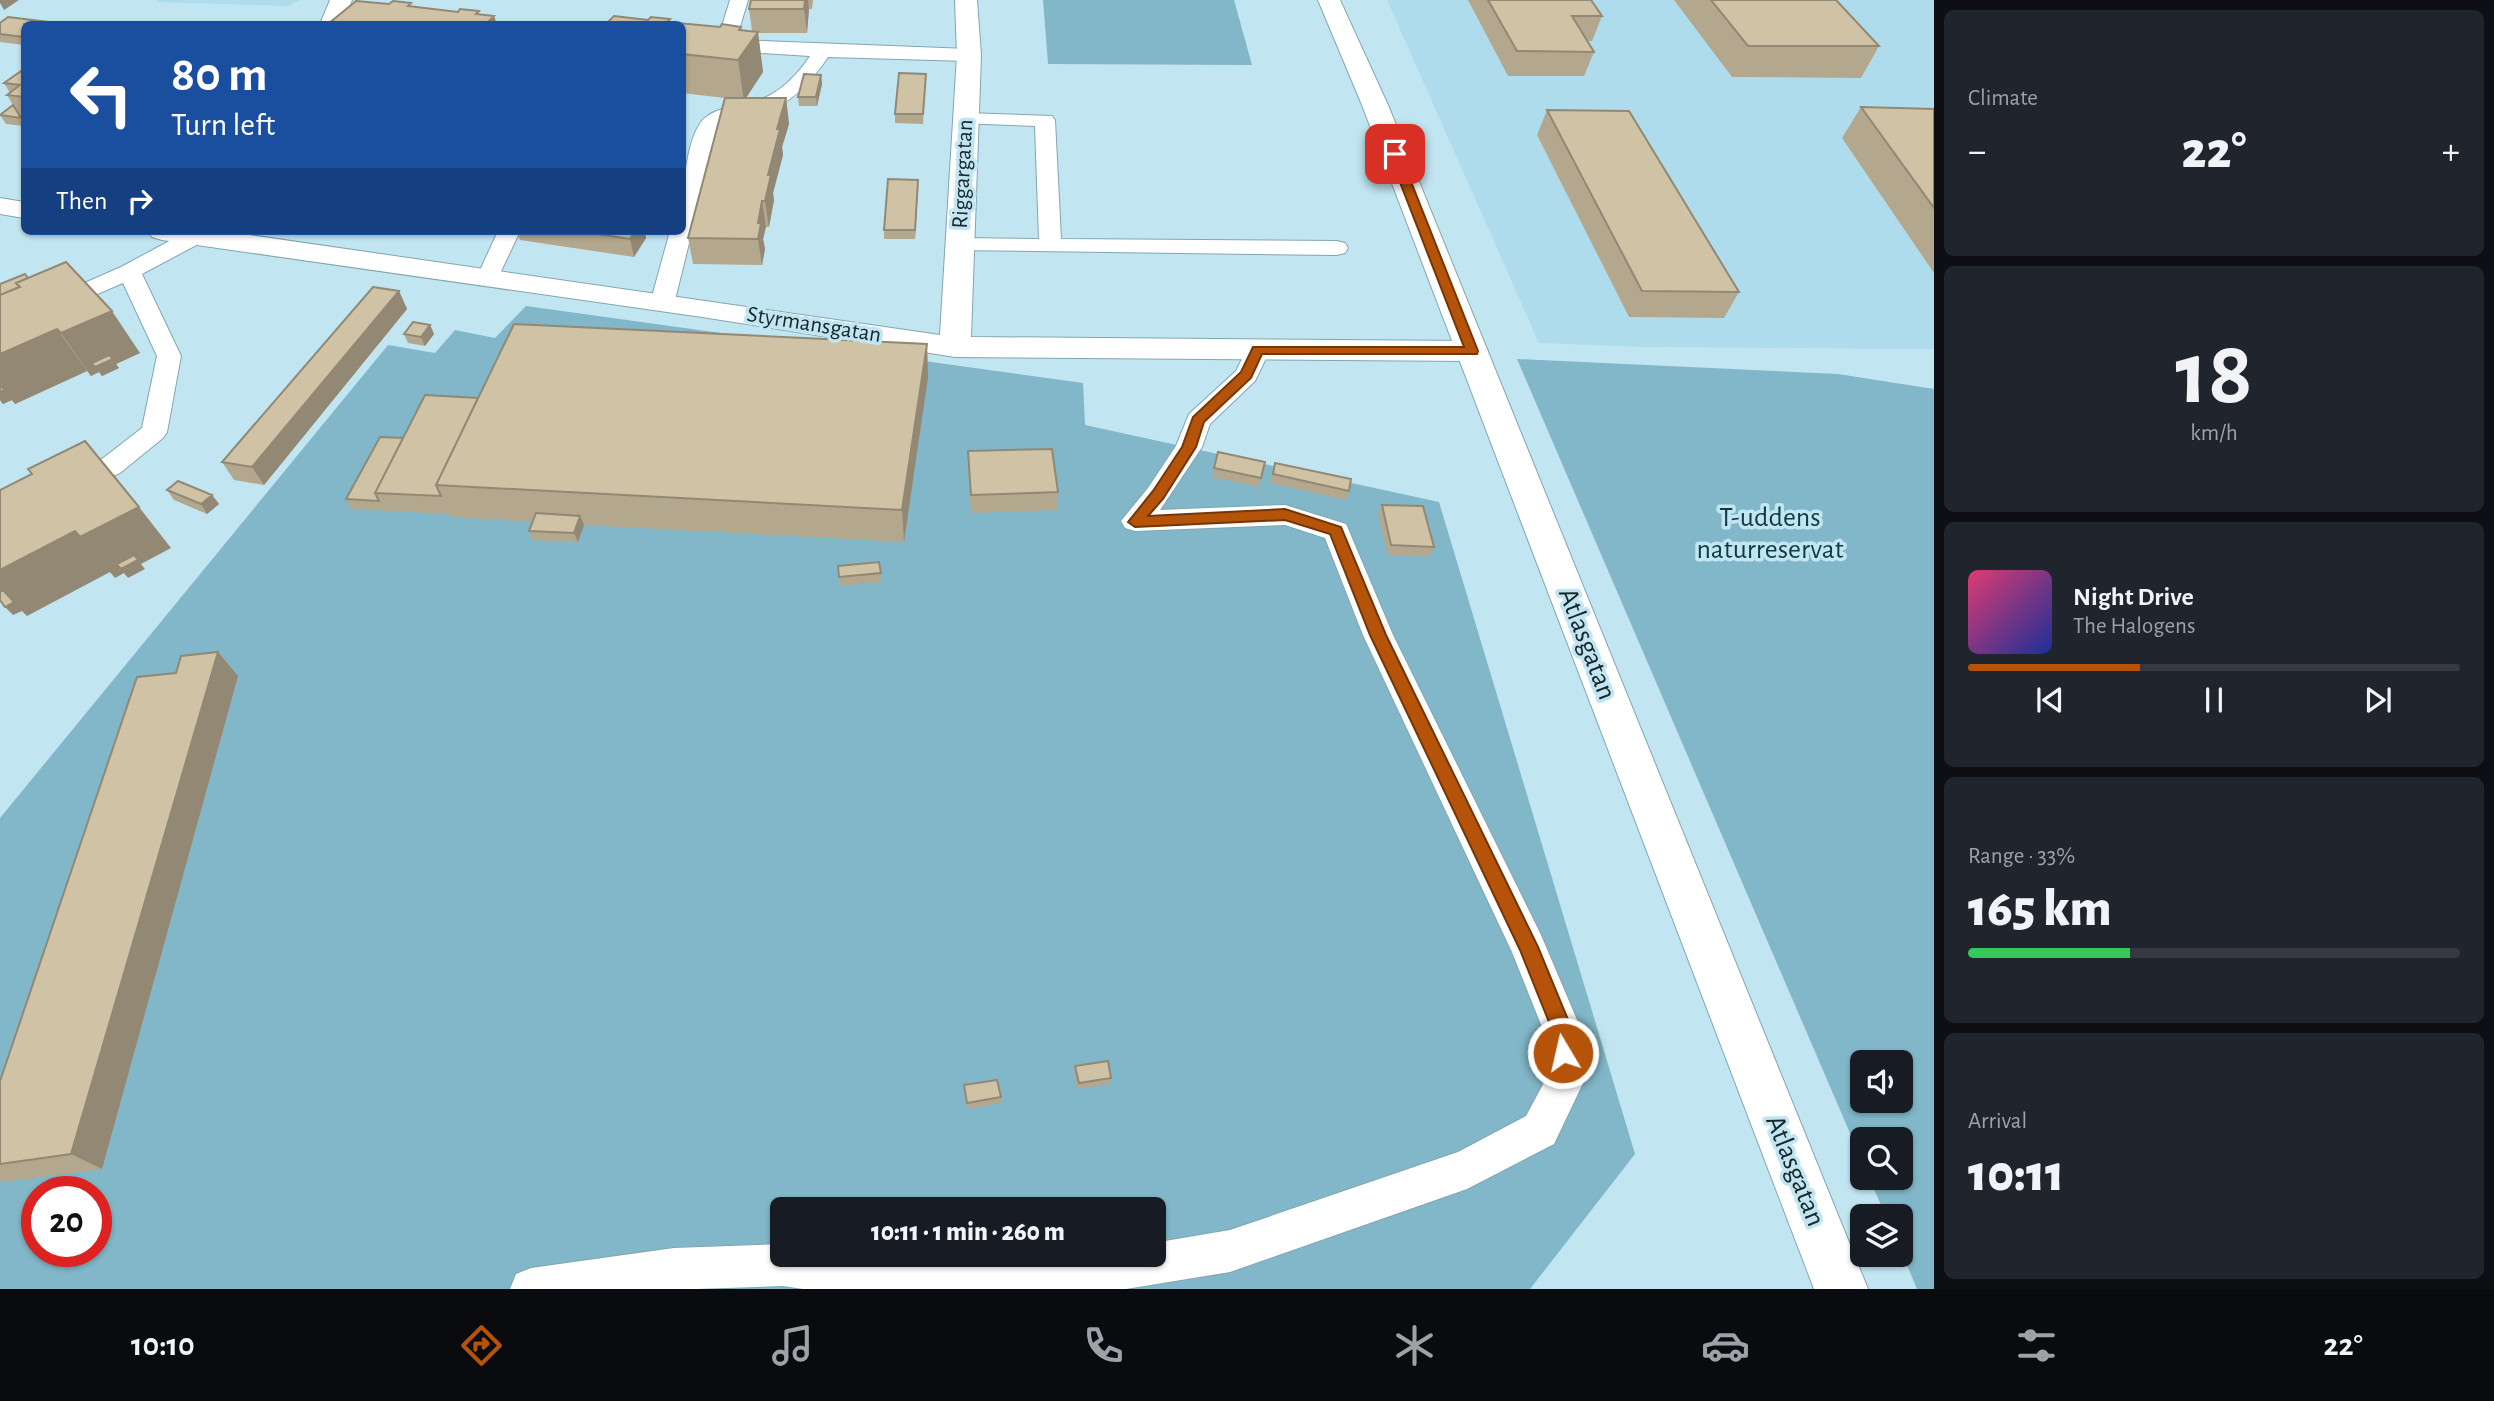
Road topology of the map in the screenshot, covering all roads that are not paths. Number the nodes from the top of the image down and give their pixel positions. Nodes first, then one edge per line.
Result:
1 (341, 0) edge
2 (739, 0) edge
3 (966, 0) edge
4 (1329, 0) edge
5 (333, 21) edge
6 (686, 42) edge
7 (726, 44) junction
8 (822, 51) junction
9 (969, 55) junction
10 (965, 119) junction
11 (0, 206) edge
12 (686, 209) edge
13 (21, 210) edge
14 (194, 235) edge
15 (211, 235) edge
16 (507, 235) edge
17 (680, 235) edge
18 (960, 245) junction
19 (1050, 246) junction
20 (1337, 248) dead end
21 (129, 272) junction
22 (488, 277) junction
23 (662, 304) junction
24 (0, 329) edge
25 (956, 347) junction
26 (1258, 350) junction
27 (1472, 351) junction
28 (0, 515) edge
29 (531, 1289) edge
30 (1842, 1289) edge

1 - 5 street
2 - 7 lane
3 - 9 street, Riggargatan
4 - 27 street, Atlasgatan
6 - 7 lane
7 - 8 lane
8 - 9 lane
8 - 12 lane
9 - 10 street, Riggargatan
10 - 18 street, Riggargatan
10 - 19 lane
11 - 13 street
14 - 21 lane
15 - 22 street, Styrmansgatan
16 - 22 lane
17 - 23 lane
18 - 19 lane
18 - 25 street, Riggargatan
19 - 20 lane
21 - 24 lane
21 - 28 lane
22 - 23 street, Styrmansgatan
23 - 25 street, Styrmansgatan
25 - 26 street, Styrmansgatan
26 - 27 street, Styrmansgatan
26 - 29 lane
27 - 30 street, Atlasgatan

